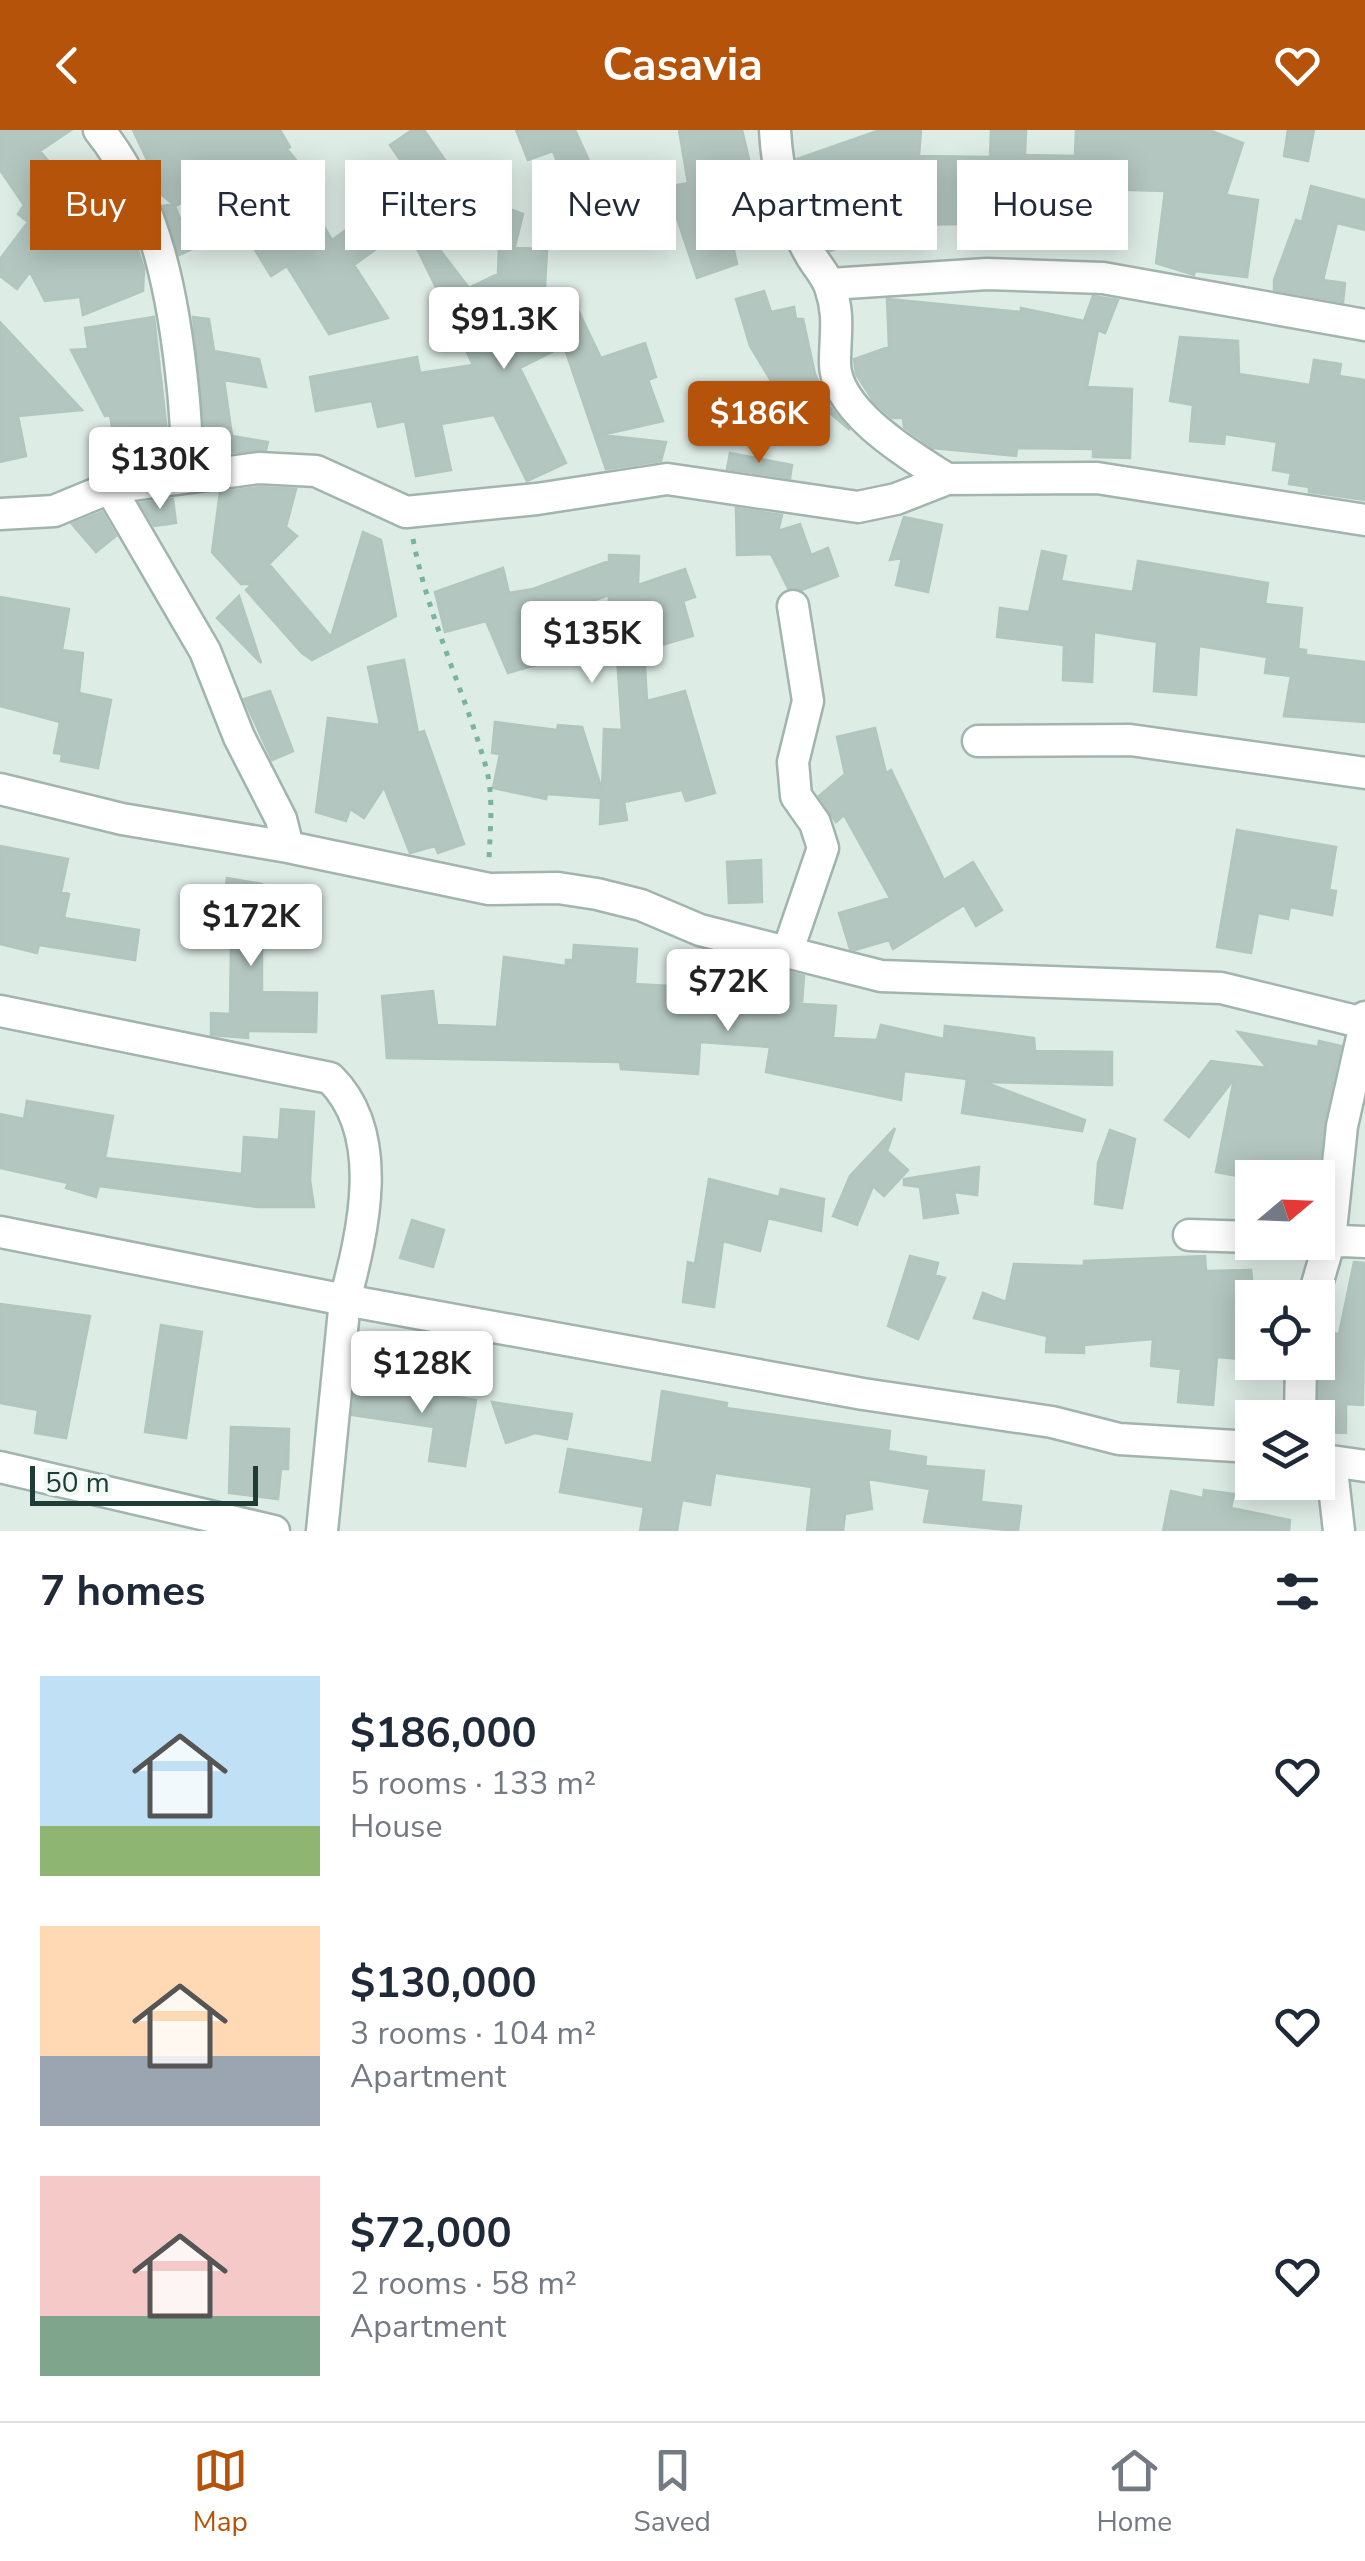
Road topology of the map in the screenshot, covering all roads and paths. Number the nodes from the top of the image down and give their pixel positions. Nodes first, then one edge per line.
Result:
1 (99, 130) edge
2 (775, 130) edge
3 (830, 284) junction
4 (1365, 325) edge
5 (191, 475) junction
6 (947, 479) junction
7 (110, 488) junction
8 (406, 512) junction
9 (0, 514) edge
10 (1365, 520) edge
11 (794, 606) dead end
12 (978, 741) dead end
13 (1365, 773) edge
14 (0, 789) edge
15 (288, 847) junction
16 (489, 889) junction
17 (787, 953) junction
18 (0, 1011) edge
19 (1365, 1021) edge
20 (1335, 1170) edge
21 (0, 1232) edge
22 (1188, 1235) dead end
23 (1235, 1236) edge
24 (1335, 1241) edge
25 (1365, 1242) edge
26 (345, 1300) junction
27 (1235, 1446) edge
28 (1335, 1461) edge
29 (1365, 1466) edge
30 (0, 1467) edge
31 (1333, 1500) edge
32 (274, 1531) edge
33 (322, 1531) edge
34 (1339, 1531) edge

1 - 5 street
2 - 3 street
3 - 4 street
3 - 6 street
5 - 7 street
5 - 8 street
6 - 8 street
6 - 10 street
7 - 9 street
7 - 15 street
8 - 16 path
11 - 17 street
12 - 13 street
14 - 15 street
15 - 16 street
16 - 17 street
17 - 19 street
18 - 26 street
19 - 20 street
21 - 26 street
22 - 23 street
24 - 25 street
26 - 27 street
26 - 33 street
28 - 29 street
30 - 32 street
31 - 34 street

